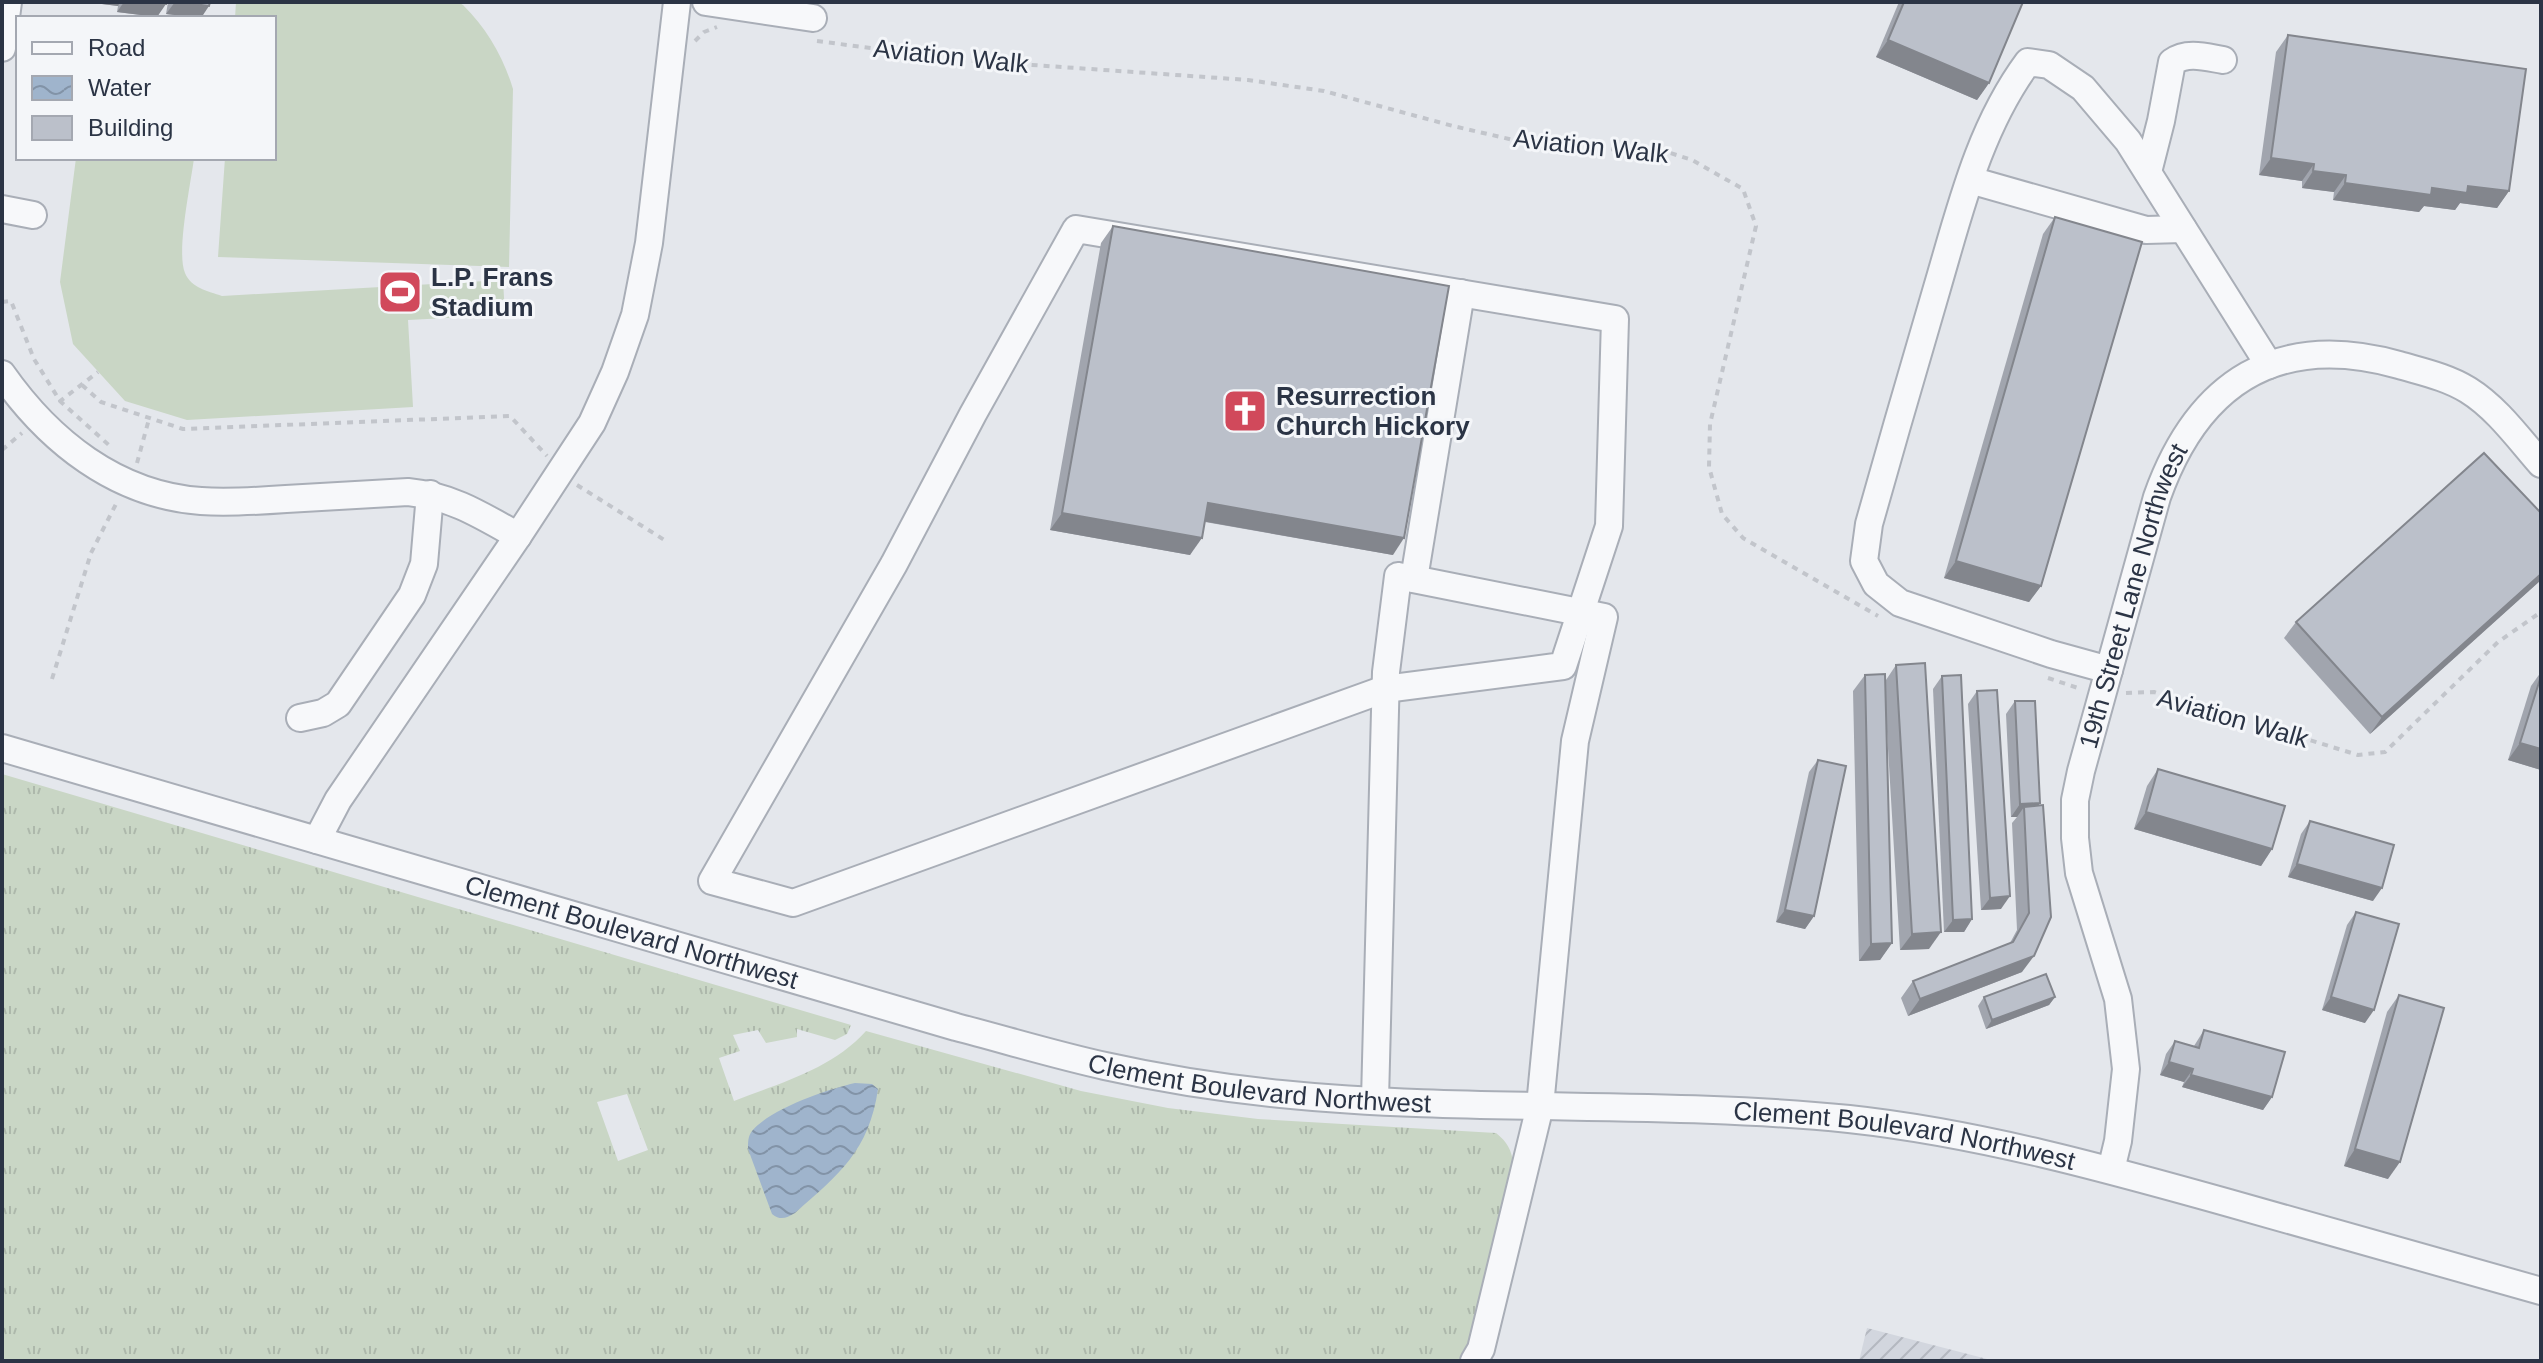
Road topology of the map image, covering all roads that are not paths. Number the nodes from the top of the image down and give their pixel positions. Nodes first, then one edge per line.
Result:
1 (8, 2) edge
2 (677, 2) edge
3 (706, 2) edge
4 (810, 28) road end
5 (2, 48) edge
6 (2223, 60) dead end
7 (2148, 172) junction
8 (1970, 180) junction
9 (2, 209) edge
10 (33, 215) dead end
11 (2183, 229) junction
12 (1461, 293) junction
13 (2269, 365) junction
14 (2, 374) edge
15 (2541, 464) edge
16 (430, 494) junction
17 (518, 536) junction
18 (1414, 579) junction
19 (1581, 613) junction
20 (2106, 682) junction
21 (1385, 689) junction
22 (300, 718) dead end
23 (2, 748) edge
24 (317, 840) junction
25 (1375, 1100) junction
26 (1540, 1106) junction
27 (2111, 1170) junction
28 (2541, 1291) edge
29 (1474, 1361) edge

1 - 5 street
2 - 17 street
3 - 4 street
6 - 7 street
7 - 8 street
7 - 11 street
8 - 11 street
8 - 20 street
9 - 10 street
11 - 13 street
12 - 18 street
12 - 19 street
12 - 21 street
13 - 15 street, 19th Street Lane Northwest
13 - 20 street, 19th Street Lane Northwest
14 - 16 street
16 - 17 street
16 - 22 street
17 - 24 street
18 - 19 street
18 - 21 street
19 - 21 street
19 - 26 street
20 - 27 street, 19th Street Lane Northwest
21 - 25 street
23 - 24 street, Clement Boulevard Northwest
24 - 25 street, Clement Boulevard Northwest
25 - 26 street, Clement Boulevard Northwest
26 - 27 street, Clement Boulevard Northwest
26 - 29 street
27 - 28 street, Clement Boulevard Northwest

